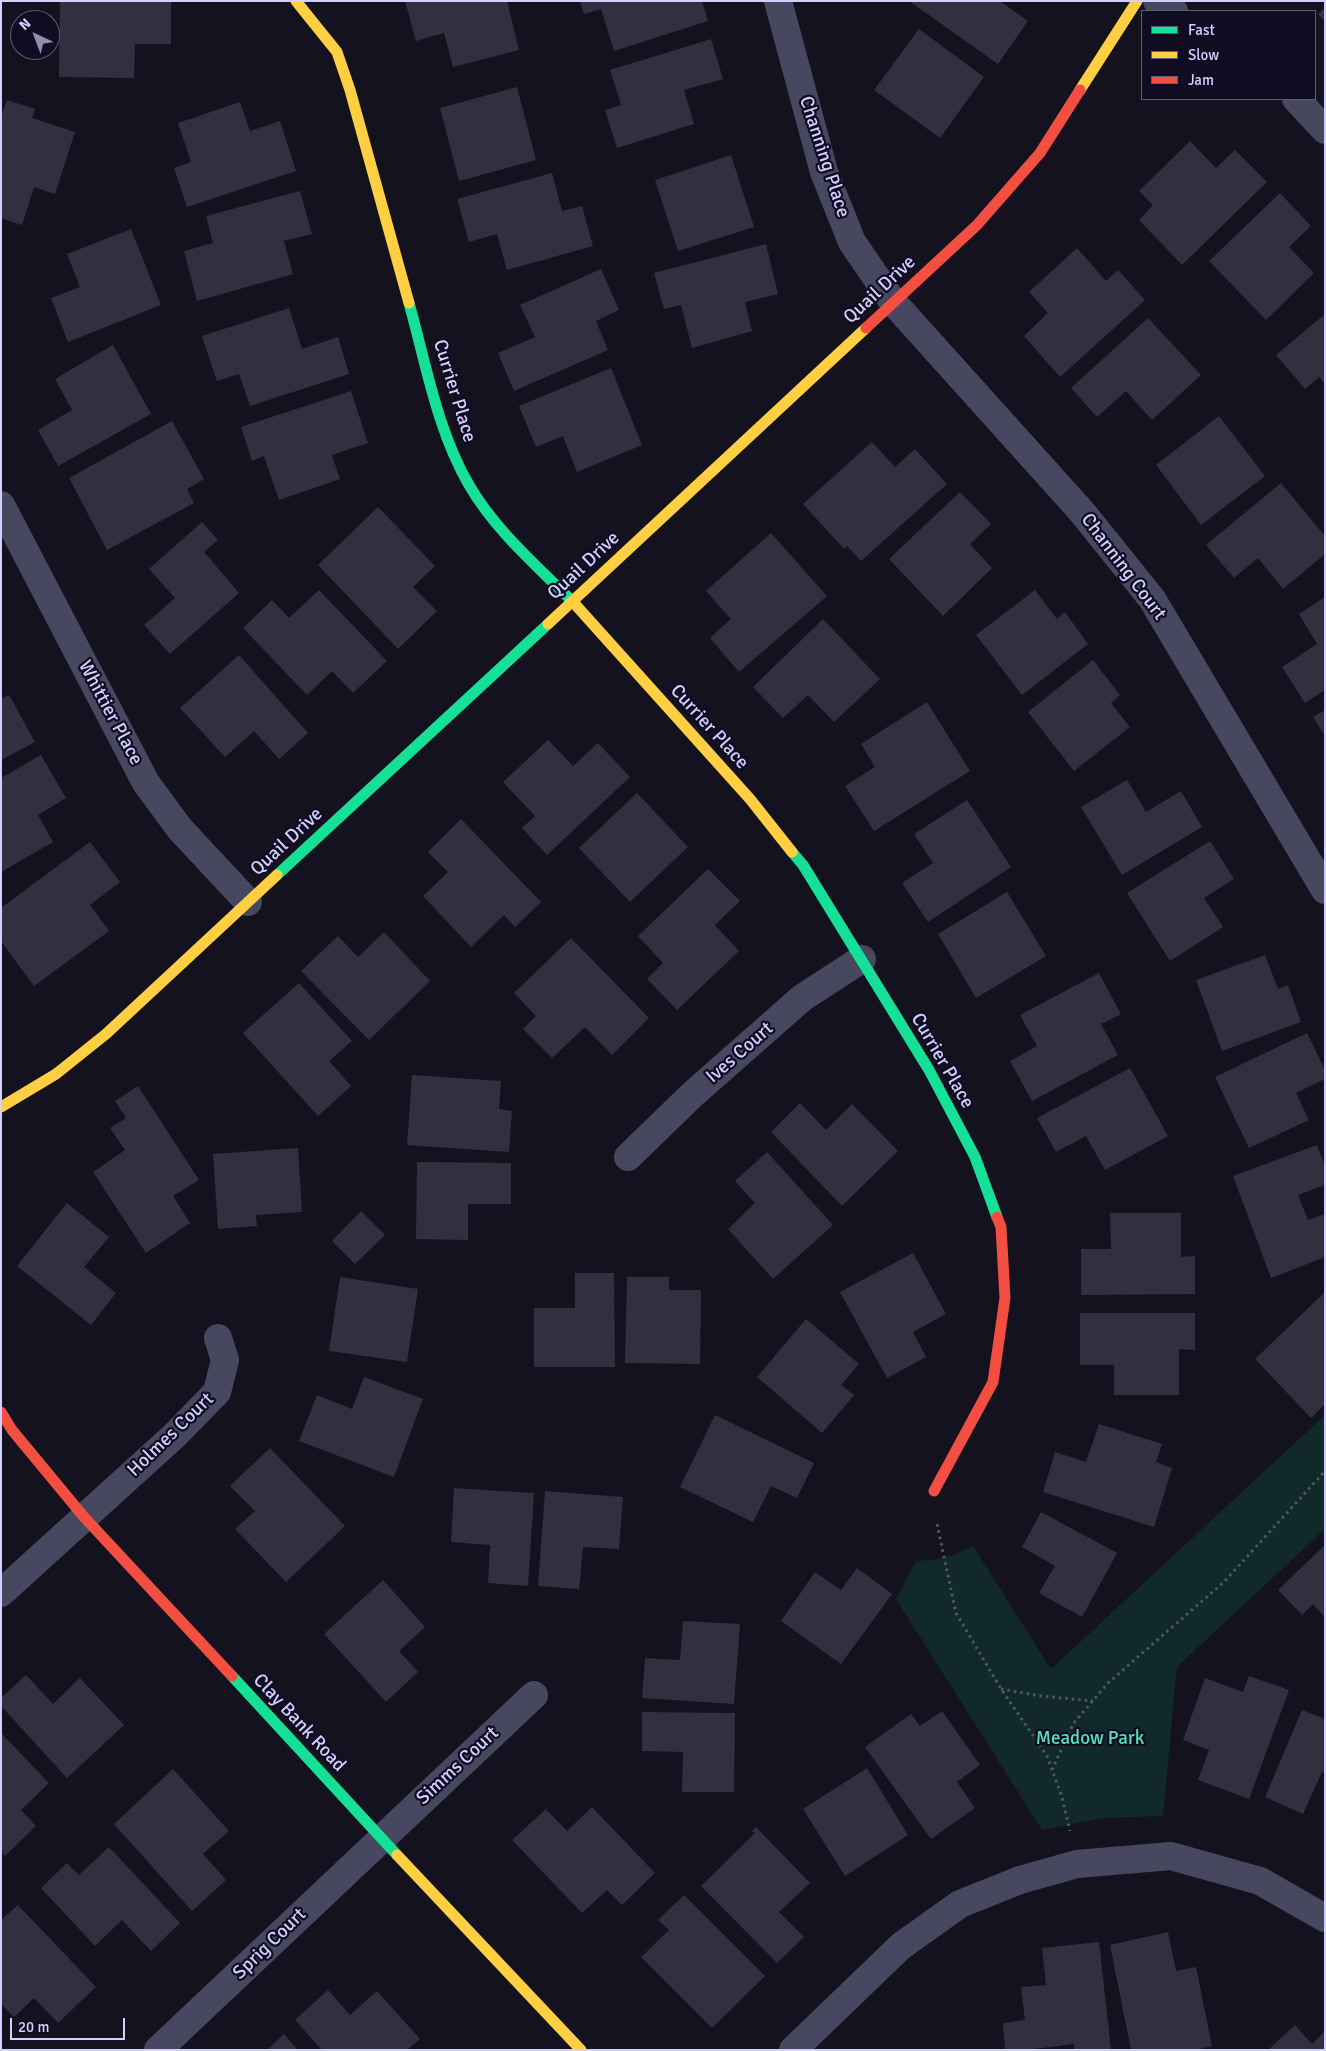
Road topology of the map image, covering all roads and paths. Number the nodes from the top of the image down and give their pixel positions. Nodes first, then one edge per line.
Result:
1 (296, 1) edge
2 (778, 1) edge
3 (1138, 1) edge
4 (1157, 1) edge
5 (1172, 10) edge
6 (1297, 100) edge
7 (1325, 130) edge
8 (892, 302) junction
9 (1, 504) edge
10 (572, 601) junction
11 (1325, 890) edge
12 (248, 902) junction
13 (862, 959) junction
14 (1, 1106) edge
15 (628, 1157) dead end
16 (218, 1338) dead end
17 (1, 1412) edge
18 (1325, 1471) edge
19 (934, 1491) joint
20 (84, 1517) junction
21 (1, 1593) edge
22 (1001, 1689) junction
23 (534, 1695) dead end
24 (1092, 1701) junction
25 (1052, 1770) junction
26 (381, 1838) junction
27 (1077, 1864) junction
28 (1325, 1918) edge
29 (158, 2050) edge
30 (581, 2050) edge
31 (793, 2050) edge

1 - 10 street, Currier Place
2 - 8 street, Channing Place
3 - 8 street, Quail Drive
4 - 5 street
6 - 7 street
8 - 10 street, Quail Drive
8 - 11 street, Channing Court
9 - 12 street, Whittier Place
10 - 12 street, Quail Drive
10 - 13 street, Currier Place
12 - 14 street, Quail Drive
13 - 15 street, Ives Court
13 - 19 street, Currier Place
16 - 20 street, Holmes Court
17 - 20 street, Clay Bank Road
18 - 24 path
19 - 22 path
20 - 21 street, Holmes Court
20 - 26 street, Clay Bank Road
22 - 24 path
22 - 25 path
23 - 26 street, Simms Court
24 - 25 path
25 - 27 path
26 - 29 street, Sprig Court
26 - 30 street, Clay Bank Road
27 - 28 street
27 - 31 street

